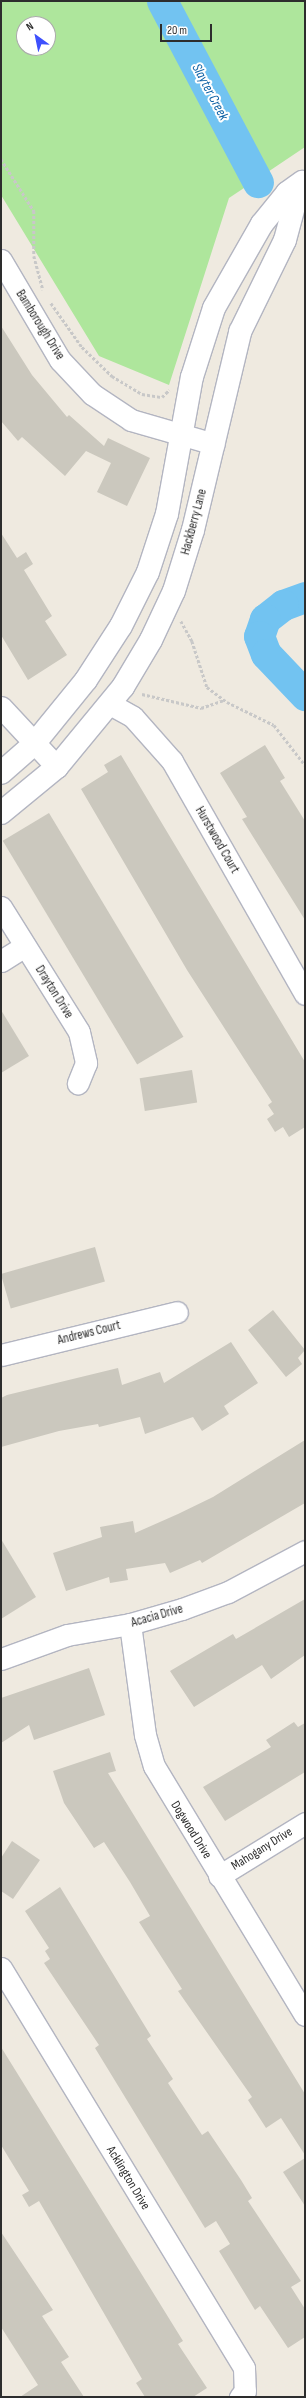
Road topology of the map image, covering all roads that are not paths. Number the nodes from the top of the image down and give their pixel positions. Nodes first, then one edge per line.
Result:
1 (305, 180) edge
2 (305, 186) edge
3 (1, 260) edge
4 (181, 437) junction
5 (214, 444) junction
6 (110, 704) junction
7 (1, 707) edge
8 (34, 744) junction
9 (57, 767) junction
10 (1, 773) edge
11 (1, 813) edge
12 (1, 907) edge
13 (25, 946) junction
14 (1, 961) edge
15 (305, 994) edge
16 (78, 1083) dead end
17 (177, 1312) dead end
18 (1, 1355) edge
19 (305, 1551) edge
20 (130, 1624) junction
21 (1, 1659) edge
22 (305, 1823) edge
23 (219, 1876) junction
24 (1, 1968) edge
25 (305, 2015) edge
26 (243, 2394) edge

1 - 4 street
2 - 5 street, Hackberry Lane
3 - 4 street, Bamborough Drive
4 - 5 street, Bamborough Drive
4 - 8 street
5 - 6 street, Hackberry Lane
6 - 9 street, Hackberry Lane
6 - 15 street, Hurstwood Court
7 - 8 street
8 - 9 street
8 - 10 street
9 - 11 street, Hackberry Lane
12 - 13 street, Drayton Drive
13 - 14 street
13 - 16 street, Drayton Drive
17 - 18 street, Andrews Court
19 - 20 street, Acacia Drive
20 - 21 street, Acacia Drive
20 - 23 street, Dogwood Drive
22 - 23 street, Mahogany Drive
23 - 25 street, Dogwood Drive
24 - 26 street, Acklington Drive

